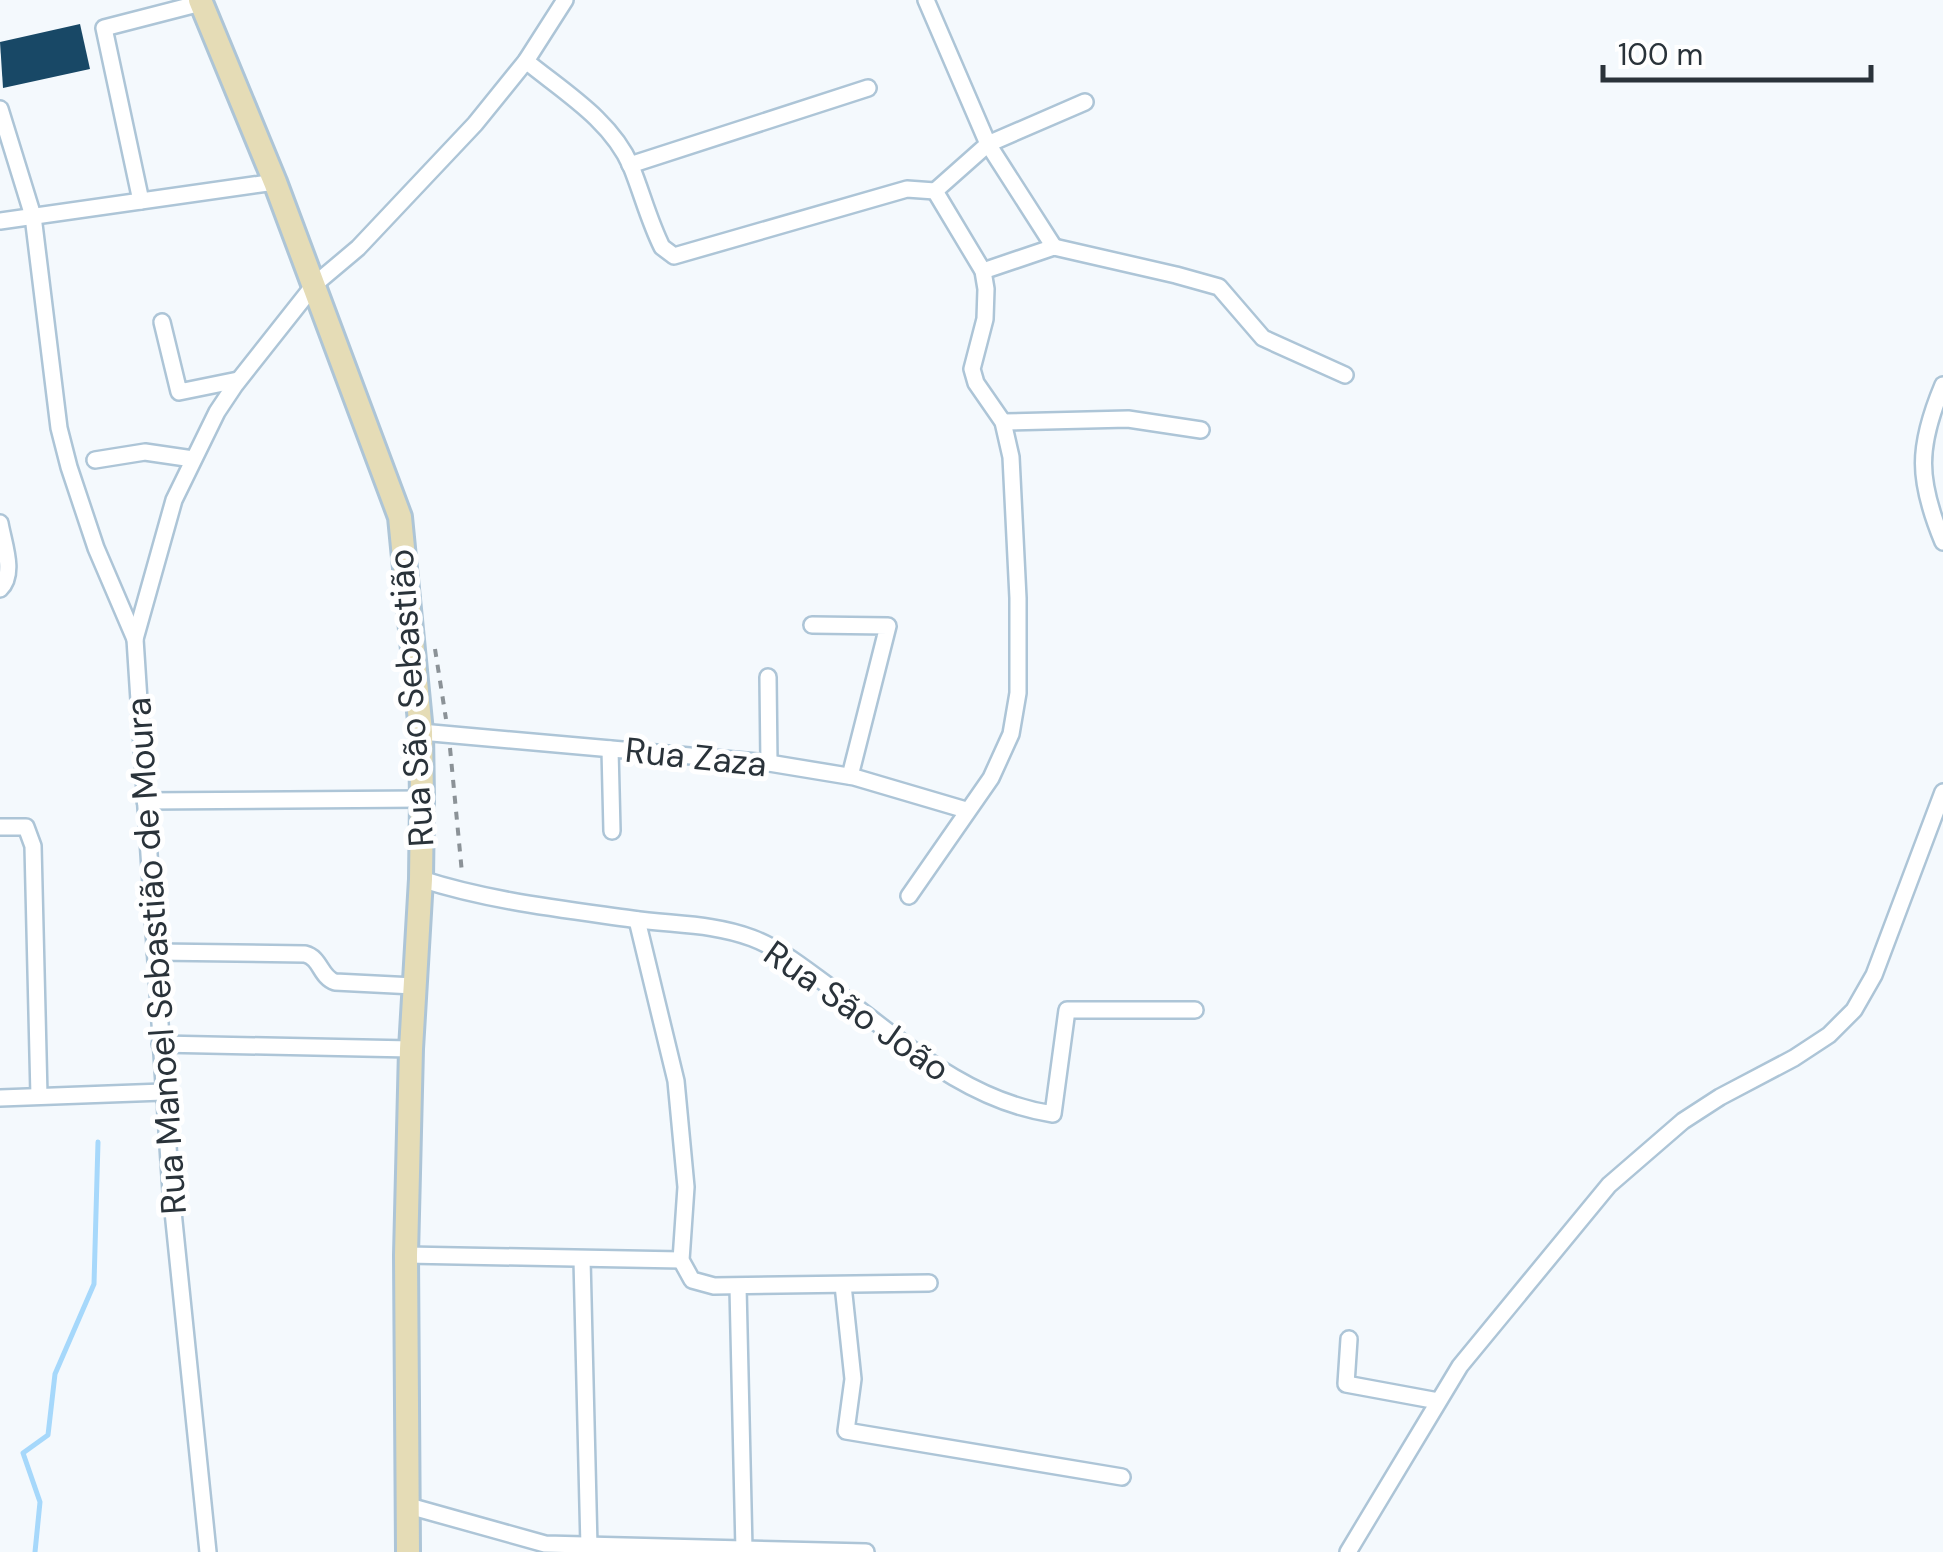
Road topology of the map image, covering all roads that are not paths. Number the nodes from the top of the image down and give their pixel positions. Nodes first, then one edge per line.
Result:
1 (566, 0) edge
2 (926, 0) edge
3 (201, 2) edge
4 (526, 62) junction
5 (868, 88) dead end
6 (1085, 102) dead end
7 (0, 110) edge
8 (988, 144) junction
9 (630, 164) junction
10 (276, 182) junction
11 (936, 191) junction
12 (141, 201) junction
13 (33, 216) junction
14 (0, 221) edge
15 (1054, 247) junction
16 (983, 271) junction
17 (314, 286) junction
18 (162, 322) dead end
19 (1345, 375) dead end
20 (238, 380) junction
21 (1943, 385) edge
22 (1003, 422) junction
23 (1201, 430) dead end
24 (193, 459) junction
25 (95, 460) dead end
26 (0, 523) edge
27 (1943, 542) edge
28 (0, 589) edge
29 (812, 625) dead end
30 (135, 639) junction
31 (768, 677) dead end
32 (421, 732) junction
33 (610, 749) junction
34 (769, 763) junction
35 (850, 776) junction
36 (1943, 792) edge
37 (422, 800) junction
38 (145, 801) junction
39 (966, 810) junction
40 (0, 827) edge
41 (612, 831) dead end
42 (421, 880) junction
43 (910, 896) dead end
44 (636, 920) junction
45 (154, 952) junction
46 (414, 986) junction
47 (1196, 1010) dead end
48 (160, 1044) junction
49 (410, 1048) junction
50 (163, 1092) junction
51 (40, 1096) junction
52 (0, 1098) edge
53 (406, 1255) junction
54 (582, 1259) junction
55 (681, 1260) junction
56 (929, 1283) dead end
57 (843, 1284) junction
58 (738, 1287) junction
59 (1349, 1339) dead end
60 (1438, 1402) junction
61 (1122, 1477) dead end
62 (410, 1506) junction
63 (589, 1547) junction
64 (744, 1550) edge
65 (723, 1551) edge
66 (208, 1552) edge
67 (408, 1552) edge
68 (866, 1552) edge
69 (1348, 1552) edge

1 - 4 street, Rua Manoel Sebastião de Moura
2 - 8 street
3 - 10 street, Rua São Sebastião
3 - 12 street
4 - 9 street
4 - 17 street, Rua Manoel Sebastião de Moura
5 - 9 street
6 - 8 street
7 - 13 street
8 - 11 street
8 - 15 street
9 - 11 street
10 - 12 street
10 - 17 street, Rua São Sebastião
11 - 16 street
12 - 13 street
13 - 14 street
13 - 30 street
15 - 16 street
15 - 19 street
16 - 22 street
17 - 20 street, Rua Manoel Sebastião de Moura
17 - 32 street, Rua São Sebastião
18 - 20 street
20 - 24 street, Rua Manoel Sebastião de Moura
21 - 27 street
22 - 23 street
22 - 39 street
24 - 25 street
24 - 30 street, Rua Manoel Sebastião de Moura
26 - 28 street
29 - 35 street
30 - 38 street, Rua Manoel Sebastião de Moura
31 - 34 street
32 - 33 street, Rua Zaza
32 - 37 street, Rua São Sebastião
33 - 34 street, Rua Zaza
33 - 41 street
34 - 35 street, Rua Zaza
35 - 39 street, Rua Zaza
36 - 60 street
37 - 38 street
37 - 42 street, Rua São Sebastião
38 - 45 street, Rua Manoel Sebastião de Moura
39 - 43 street
40 - 51 street
42 - 44 street, Rua São João
42 - 46 street, Rua São Sebastião
44 - 47 street, Rua São João
44 - 55 street
45 - 46 street
45 - 48 street, Rua Manoel Sebastião de Moura
46 - 49 street, Rua São Sebastião
48 - 49 street
48 - 50 street, Rua Manoel Sebastião de Moura
49 - 53 street, Rua São Sebastião
50 - 51 street
50 - 66 street, Rua Manoel Sebastião de Moura
51 - 52 street
53 - 54 street
53 - 62 street, Rua São Sebastião
54 - 55 street
54 - 63 street
55 - 58 street
56 - 57 street
57 - 58 street
57 - 61 street
58 - 64 street
59 - 60 street
60 - 69 street
62 - 63 street
62 - 67 street, Rua São Sebastião
63 - 65 street
64 - 65 street
64 - 68 street

